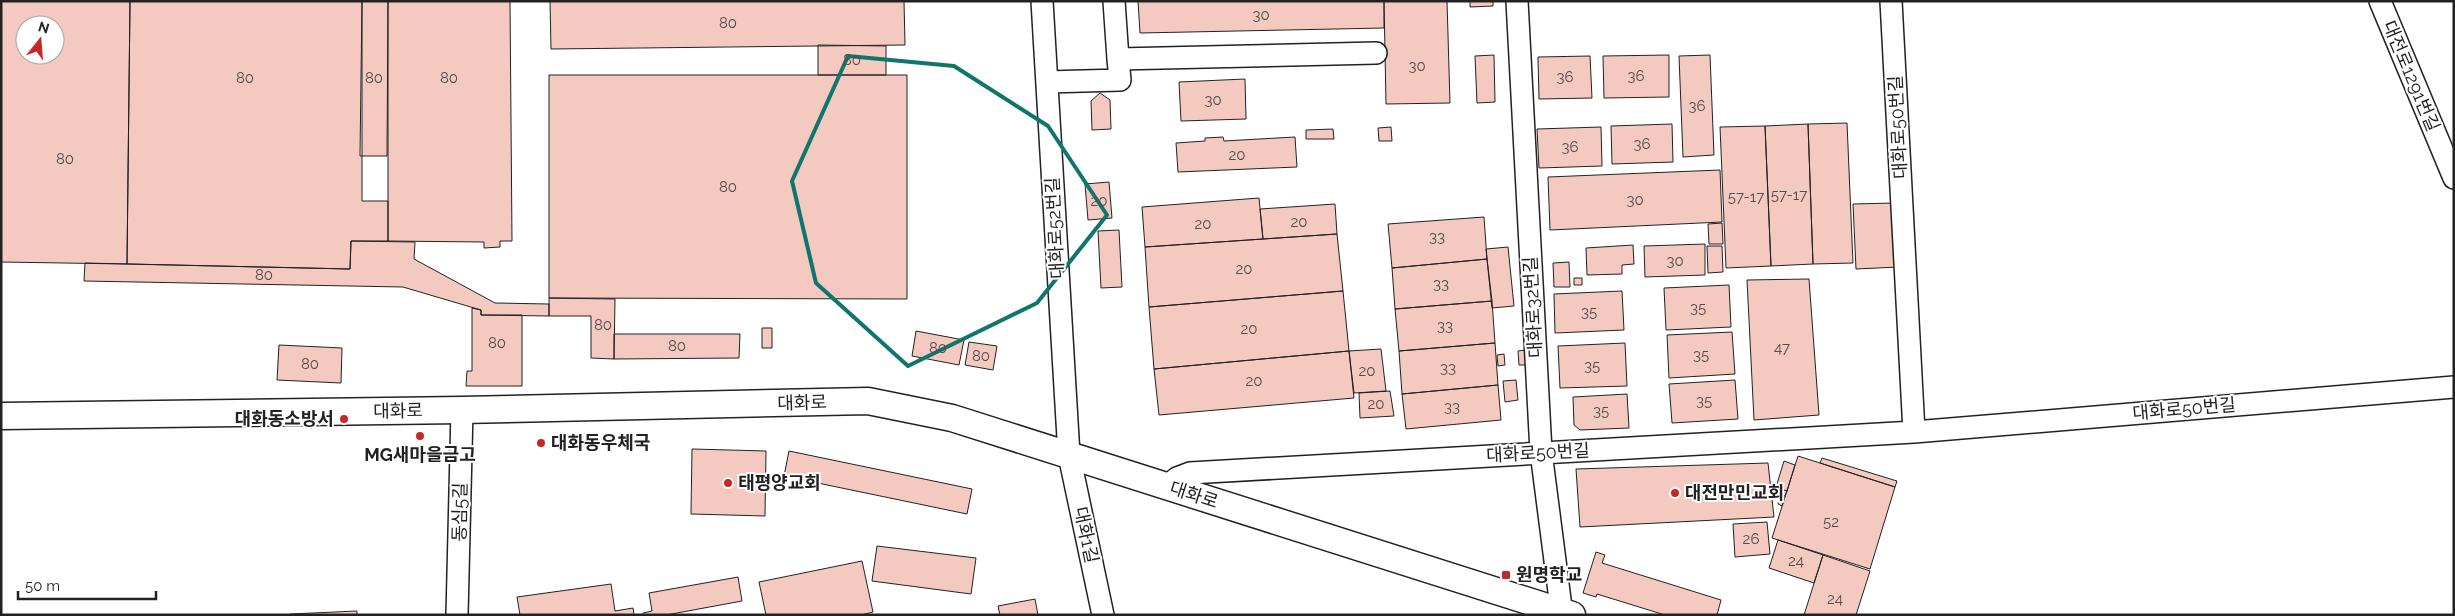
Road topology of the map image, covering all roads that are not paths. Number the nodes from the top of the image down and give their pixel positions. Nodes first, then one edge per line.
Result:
1 (1042, 1) edge
2 (1114, 1) edge
3 (1517, 1) edge
4 (1891, 1) edge
5 (2380, 1) edge
6 (1376, 53) dead end
7 (1118, 59) junction
8 (1047, 82) junction
9 (2454, 178) edge
10 (2454, 387) edge
11 (462, 410) junction
12 (1, 416) edge
13 (1914, 432) junction
14 (1541, 452) junction
15 (1069, 455) junction
16 (1167, 486) junction
17 (1565, 614) edge
18 (457, 615) edge
19 (1103, 615) edge

1 - 8 street, 대화로52번길
2 - 7 street
3 - 14 street, 대화로32번길
4 - 13 street, 대화로50번길
5 - 9 street, 대전로1291번길
6 - 7 street
7 - 8 street
8 - 15 street, 대화로52번길
10 - 13 street, 대화로50번길
11 - 12 main road, 대화로
11 - 15 main road, 대화로
11 - 18 street, 동심5길
13 - 14 street, 대화로50번길
14 - 16 street, 대화로50번길
14 - 17 street, 대화로32번길
15 - 16 main road, 대화로
15 - 19 street, 대화1길
16 - 17 main road, 대화로

